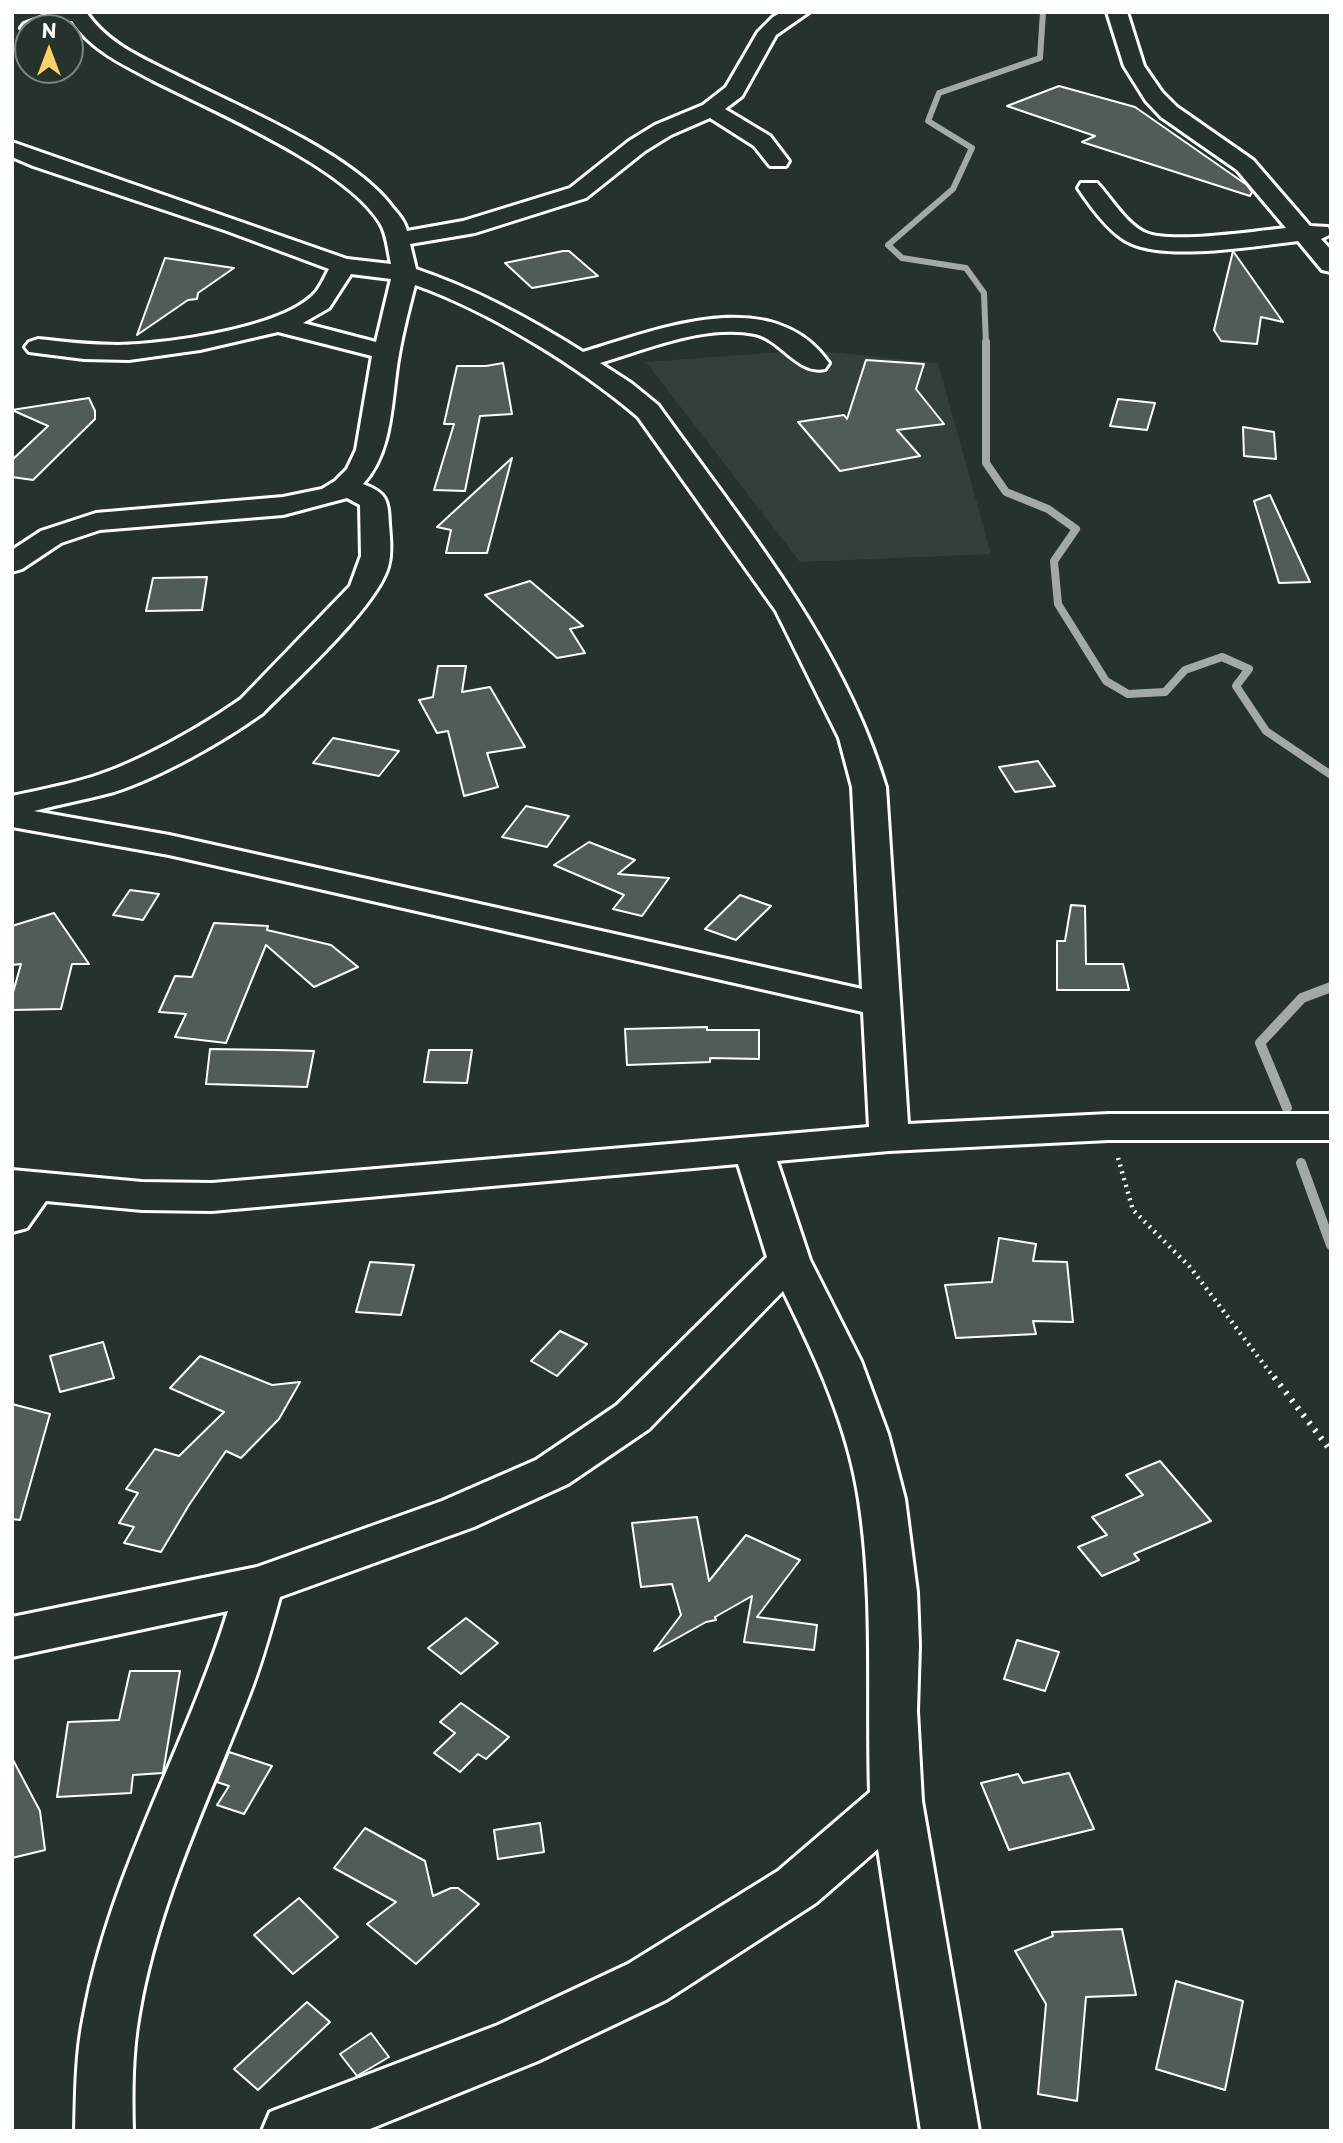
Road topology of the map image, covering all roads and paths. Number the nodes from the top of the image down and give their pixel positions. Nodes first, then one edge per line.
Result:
1 (799, 12) edge
2 (1117, 12) edge
3 (76, 13) edge
4 (710, 110) junction
5 (12, 149) edge
6 (778, 161) dead end
7 (1089, 188) dead end
8 (1331, 231) edge
9 (1302, 233) junction
10 (399, 239) junction
11 (1331, 265) edge
12 (343, 266) junction
13 (405, 273) junction
14 (276, 324) junction
15 (38, 347) dead end
16 (386, 352) junction
17 (578, 362) junction
18 (816, 363) dead end
19 (345, 487) junction
20 (12, 562) edge
21 (12, 806) edge
22 (12, 817) edge
23 (882, 1005) junction
24 (1108, 1127) junction
25 (1331, 1127) edge
26 (890, 1138) junction
27 (753, 1149) junction
28 (20, 1196) edge
29 (789, 1260) junction
30 (1331, 1451) edge
31 (260, 1585) junction
32 (12, 1637) edge
33 (896, 1801) junction
34 (104, 2131) edge
35 (290, 2131) edge
36 (950, 2131) edge

1 - 4 street
2 - 9 street
3 - 10 street
4 - 6 street
4 - 10 street
5 - 12 street
7 - 9 street
8 - 9 street
9 - 11 street
10 - 13 street
12 - 13 street
12 - 14 street
13 - 16 street
13 - 17 street
14 - 15 street
14 - 16 street
16 - 19 street
17 - 18 street
17 - 23 street
19 - 20 street
19 - 21 street
22 - 23 street
23 - 26 street
24 - 25 street
24 - 26 street
24 - 30 path
26 - 27 street
27 - 28 street
27 - 29 street
29 - 31 street
29 - 33 street
31 - 32 street
31 - 34 street
33 - 35 street
33 - 36 street

